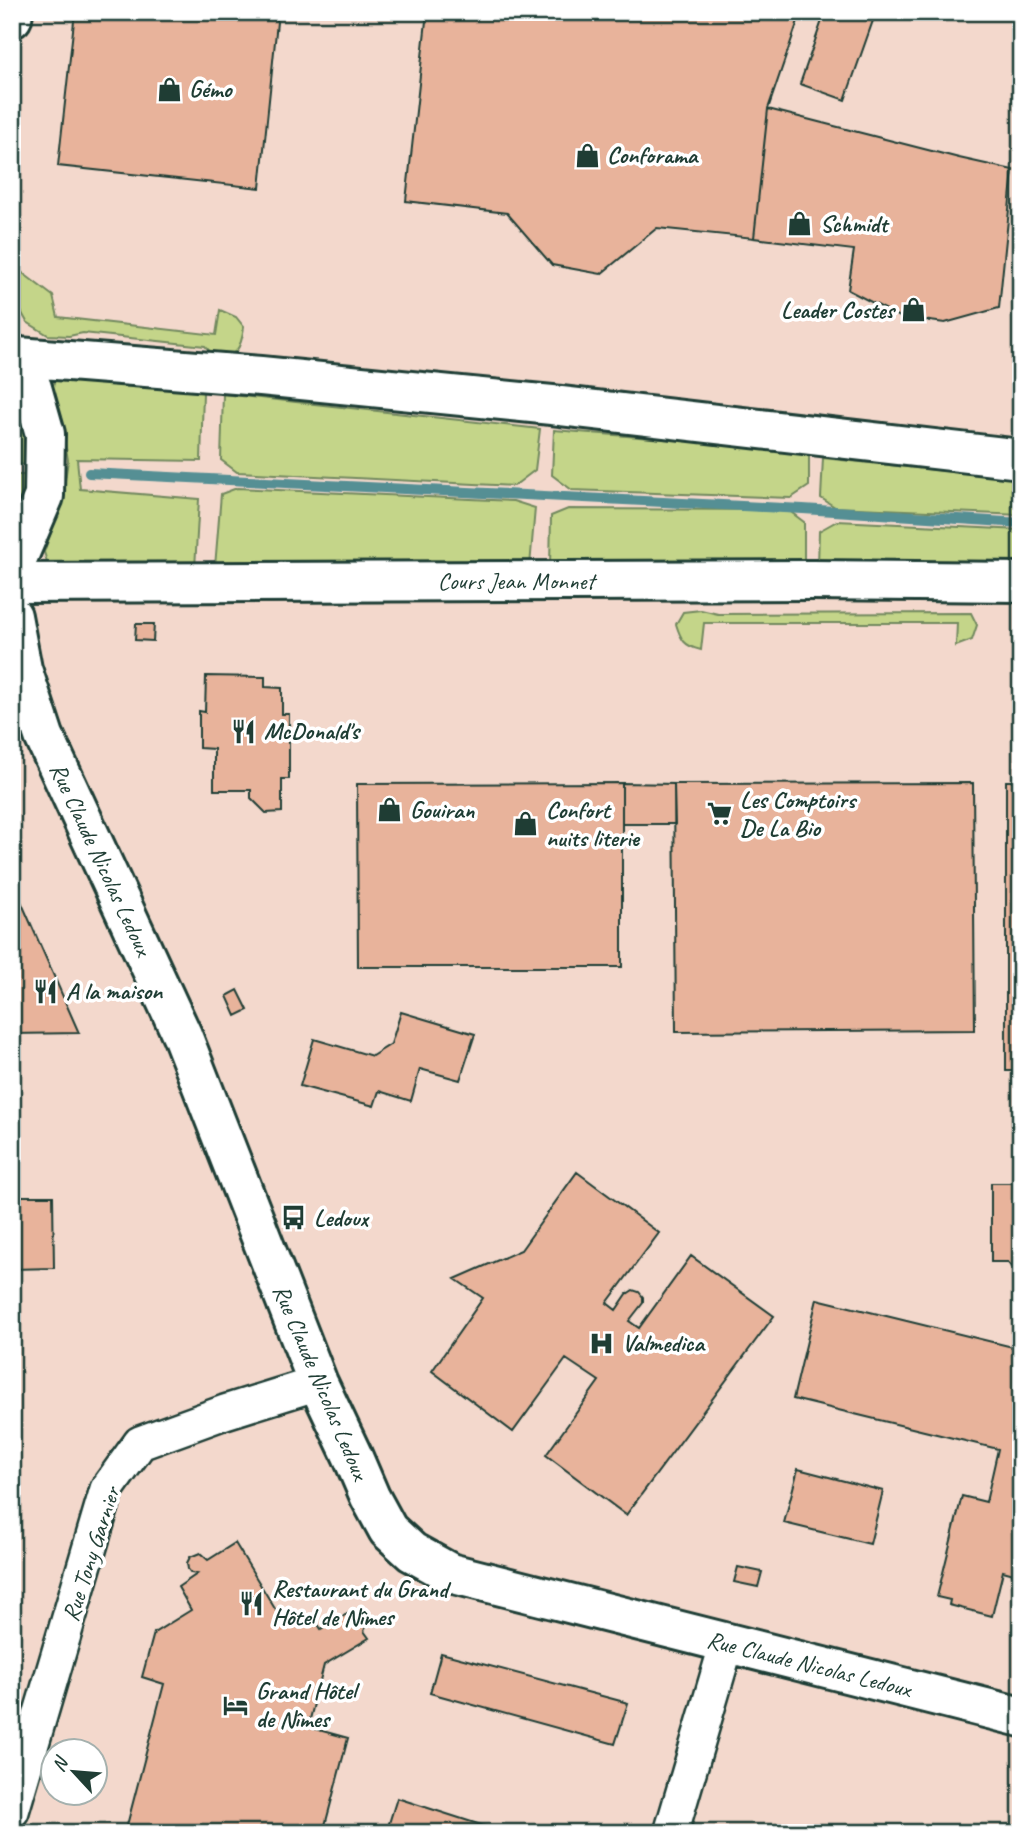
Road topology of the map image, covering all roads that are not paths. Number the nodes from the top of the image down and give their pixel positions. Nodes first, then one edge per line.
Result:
1 (13, 12) edge
2 (12, 18) edge
3 (15, 356) edge
4 (1021, 459) edge
5 (12, 571) edge
6 (1021, 582) edge
7 (12, 583) edge
8 (12, 616) edge
9 (318, 1383) junction
10 (727, 1643) junction
11 (1021, 1717) edge
12 (12, 1811) edge
13 (671, 1833) edge

1 - 2 main road
3 - 4 main road
3 - 5 main road
6 - 7 main road, Cours Jean Monnet
8 - 9 main road, Rue Claude Nicolas Ledoux
9 - 10 main road, Rue Claude Nicolas Ledoux
9 - 12 street, Rue Tony Garnier
10 - 11 main road, Rue Claude Nicolas Ledoux
10 - 13 street

